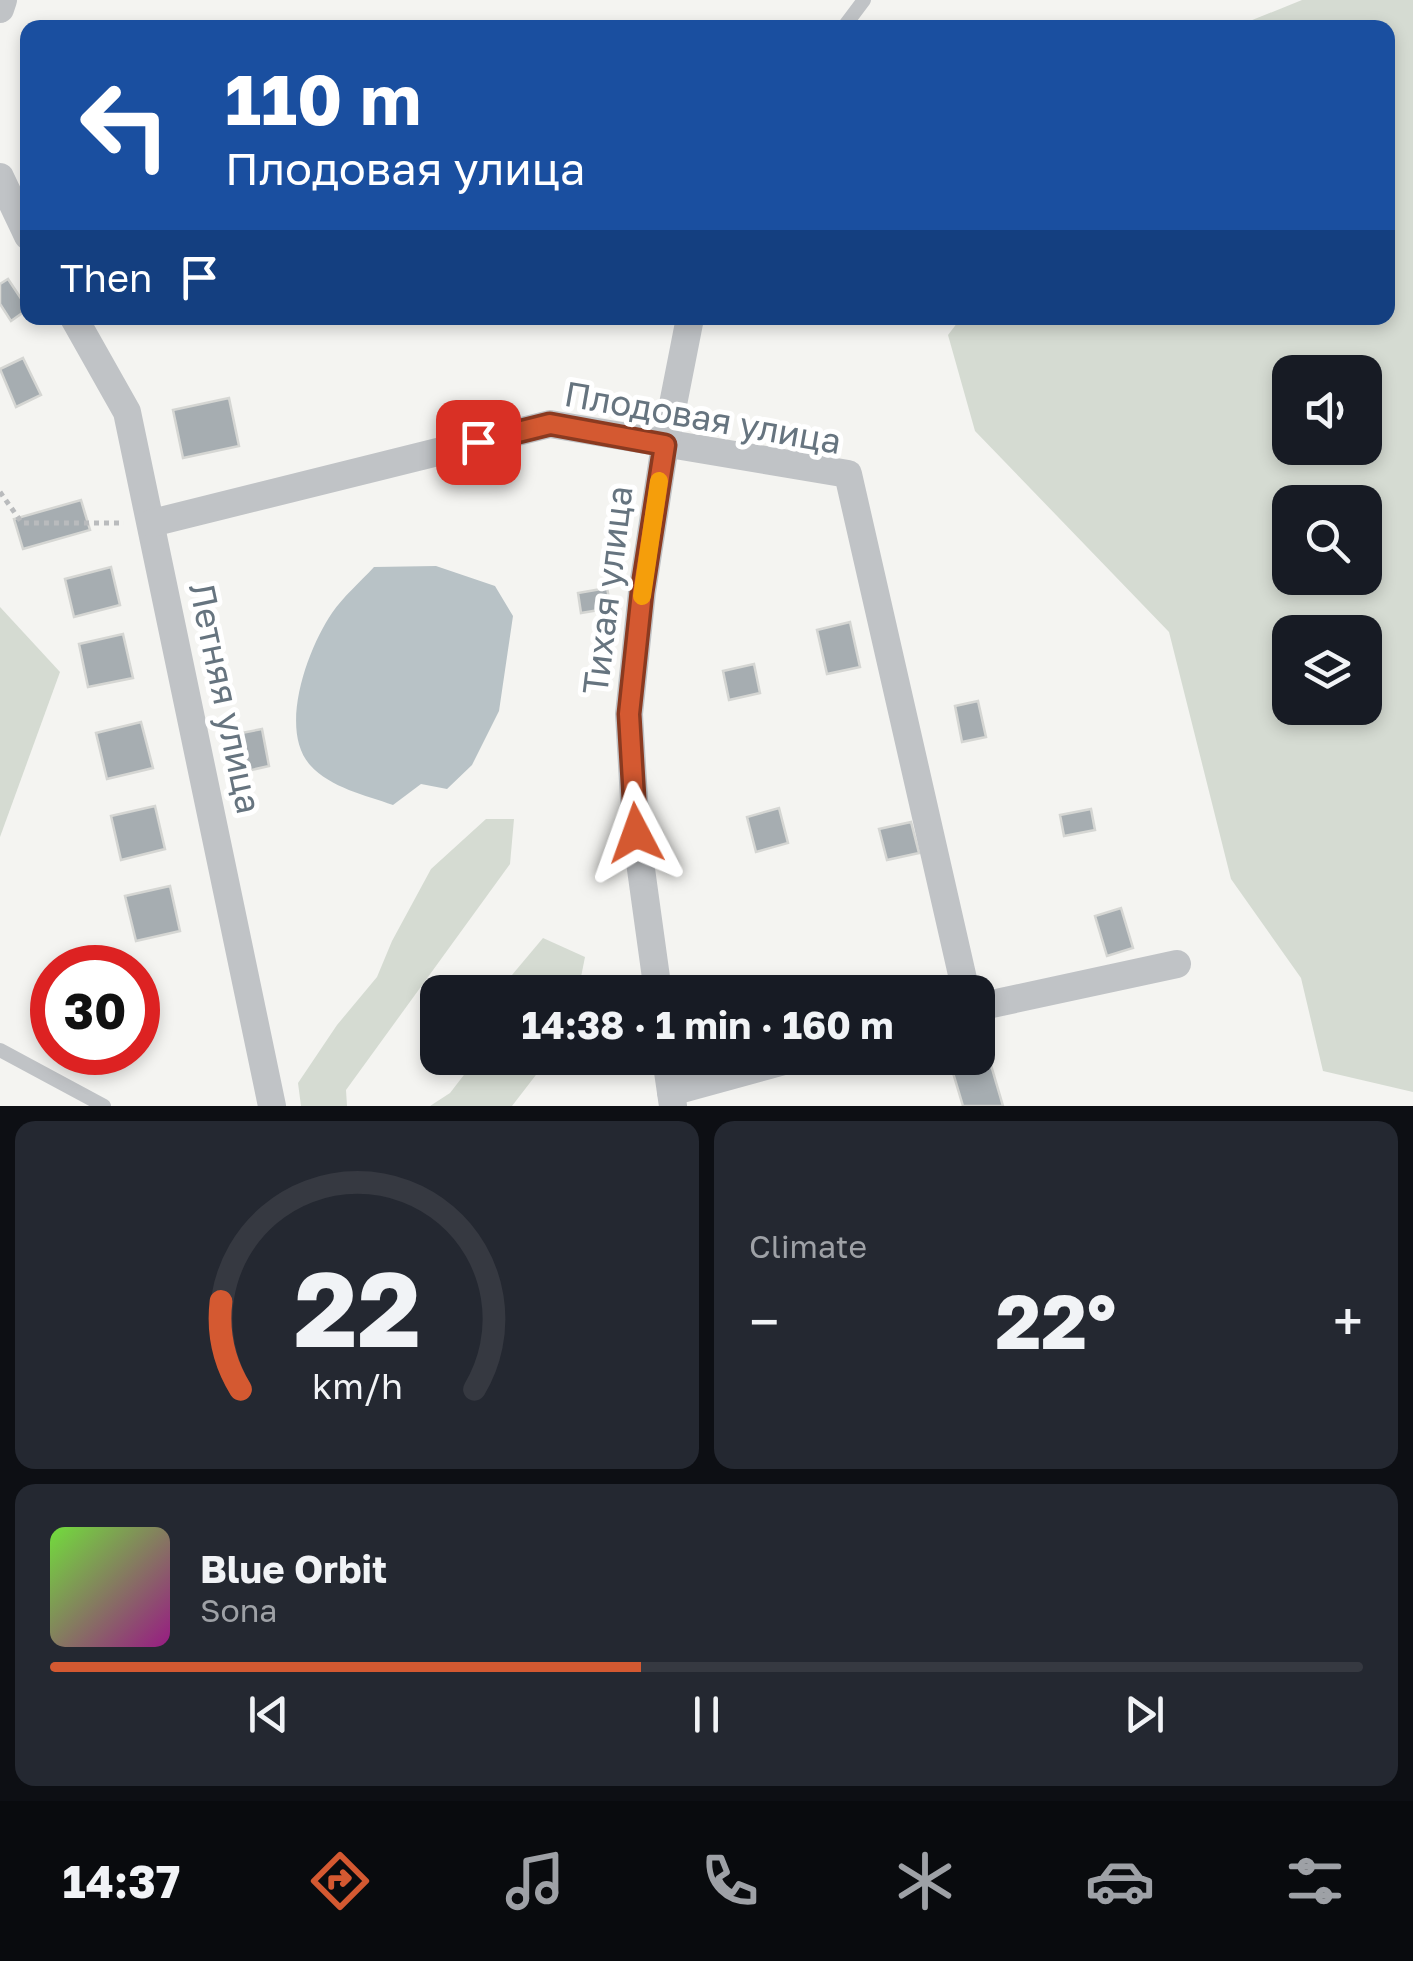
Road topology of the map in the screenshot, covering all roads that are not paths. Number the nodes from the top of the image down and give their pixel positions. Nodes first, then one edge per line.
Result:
1 (3, 0) edge
2 (0, 8) edge
3 (0, 177) edge
4 (14, 226) edge
5 (78, 325) edge
6 (689, 325) edge
7 (665, 445) junction
8 (152, 523) junction
9 (1177, 964) dead end
10 (656, 975) edge
11 (962, 975) edge
12 (995, 1003) edge
13 (0, 1050) edge
14 (744, 1075) edge
15 (672, 1099) edge
16 (104, 1106) edge
17 (272, 1106) edge

1 - 2 street
3 - 4 street
5 - 8 street, Летняя улица
6 - 7 street, Тихая улица
7 - 8 street, Плодовая улица
7 - 10 street, Тихая улица
7 - 11 street, Плодовая улица
8 - 17 street, Летняя улица
9 - 12 street
13 - 16 lane
14 - 15 street

